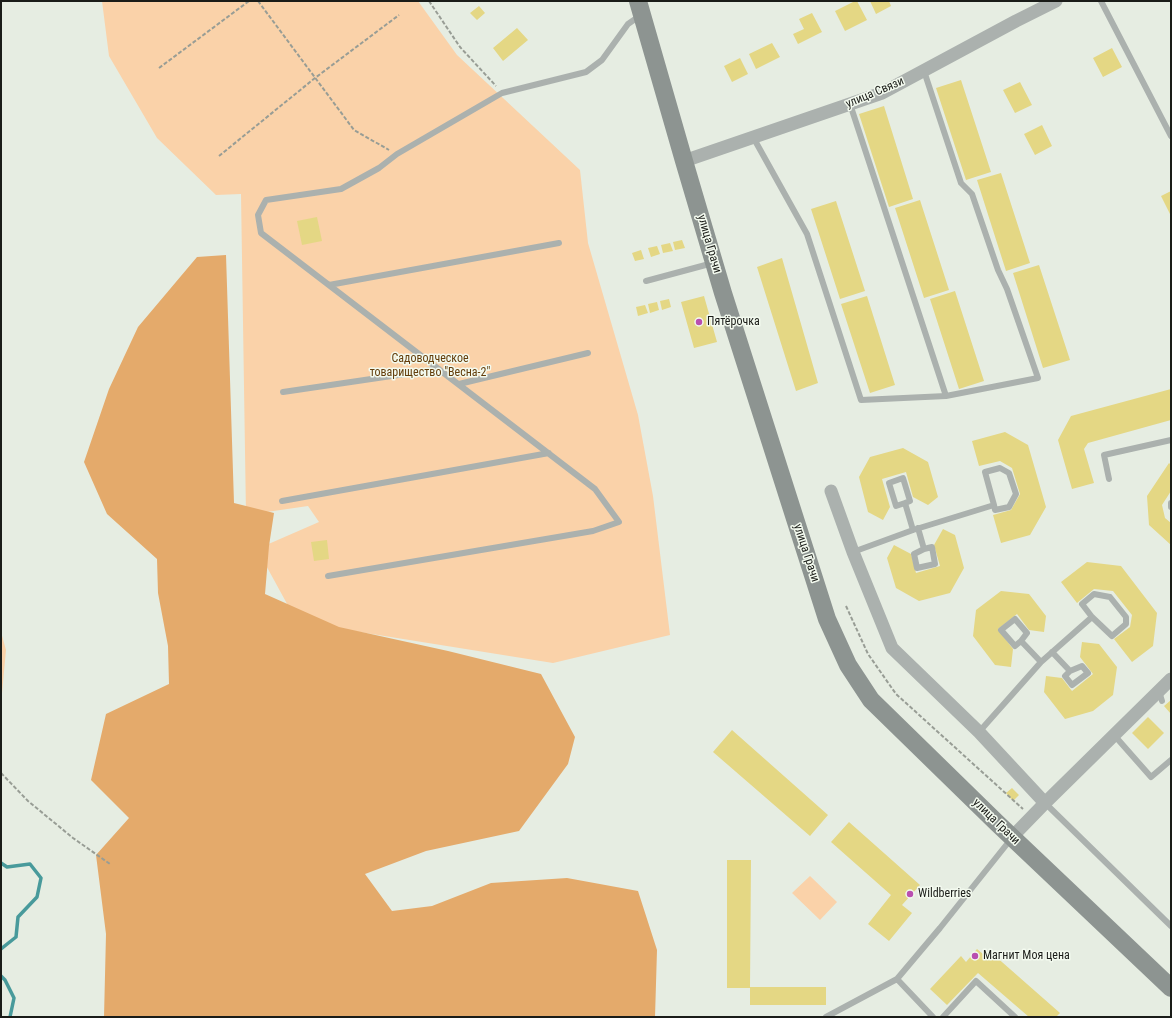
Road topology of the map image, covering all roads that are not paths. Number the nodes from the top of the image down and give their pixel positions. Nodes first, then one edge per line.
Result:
1 (1056, 1) edge
2 (1101, 1) edge
3 (640, 7) edge
4 (924, 71) junction
5 (850, 104) junction
6 (1171, 136) edge
7 (753, 137) junction
8 (684, 161) junction
9 (559, 243) dead end
10 (714, 263) junction
11 (646, 281) dead end
12 (329, 285) junction
13 (588, 353) dead end
14 (439, 369) junction
15 (459, 384) junction
16 (283, 392) dead end
17 (946, 396) junction
18 (1171, 440) edge
19 (549, 453) junction
20 (1109, 479) dead end
21 (831, 491) dead end
22 (282, 501) dead end
23 (905, 503) junction
24 (1171, 503) edge
25 (994, 505) junction
26 (1171, 506) edge
27 (916, 529) junction
28 (924, 549) dead end
29 (853, 552) junction
30 (328, 576) dead end
31 (1092, 617) junction
32 (1021, 641) junction
33 (1052, 652) junction
34 (1041, 662) junction
35 (1070, 671) dead end
36 (1171, 679) edge
37 (979, 732) junction
38 (1114, 735) junction
39 (1171, 760) edge
40 (1045, 803) junction
41 (1012, 837) junction
42 (1171, 926) edge
43 (897, 979) junction
44 (1171, 988) edge
45 (826, 1017) edge
46 (933, 1017) edge
47 (943, 1017) edge
48 (1015, 1017) edge

1 - 4 street, улица Связи
2 - 6 lane
3 - 8 street, улица Грачи
3 - 12 lane
4 - 5 street, улица Связи
4 - 17 lane
5 - 7 street, улица Связи
5 - 17 lane
7 - 8 street, улица Связи
7 - 17 lane
8 - 10 street, улица Грачи
9 - 12 lane
10 - 11 lane
10 - 41 street, улица Грачи
12 - 14 lane
13 - 15 lane
14 - 15 lane
14 - 16 lane
15 - 19 lane
18 - 20 lane
19 - 22 lane
19 - 30 lane
21 - 29 street
23 - 23 lane
23 - 27 lane
24 - 26 lane
25 - 25 lane
25 - 27 lane
27 - 28 lane
27 - 29 lane
29 - 37 street
31 - 31 lane
31 - 33 lane
32 - 32 lane
32 - 34 lane
33 - 34 lane
33 - 35 lane
34 - 37 lane
36 - 38 street
37 - 40 street
38 - 39 lane
38 - 40 street
40 - 41 street
40 - 42 lane
41 - 43 lane
41 - 44 street, улица Грачи
43 - 45 lane
43 - 46 lane
47 - 48 lane

